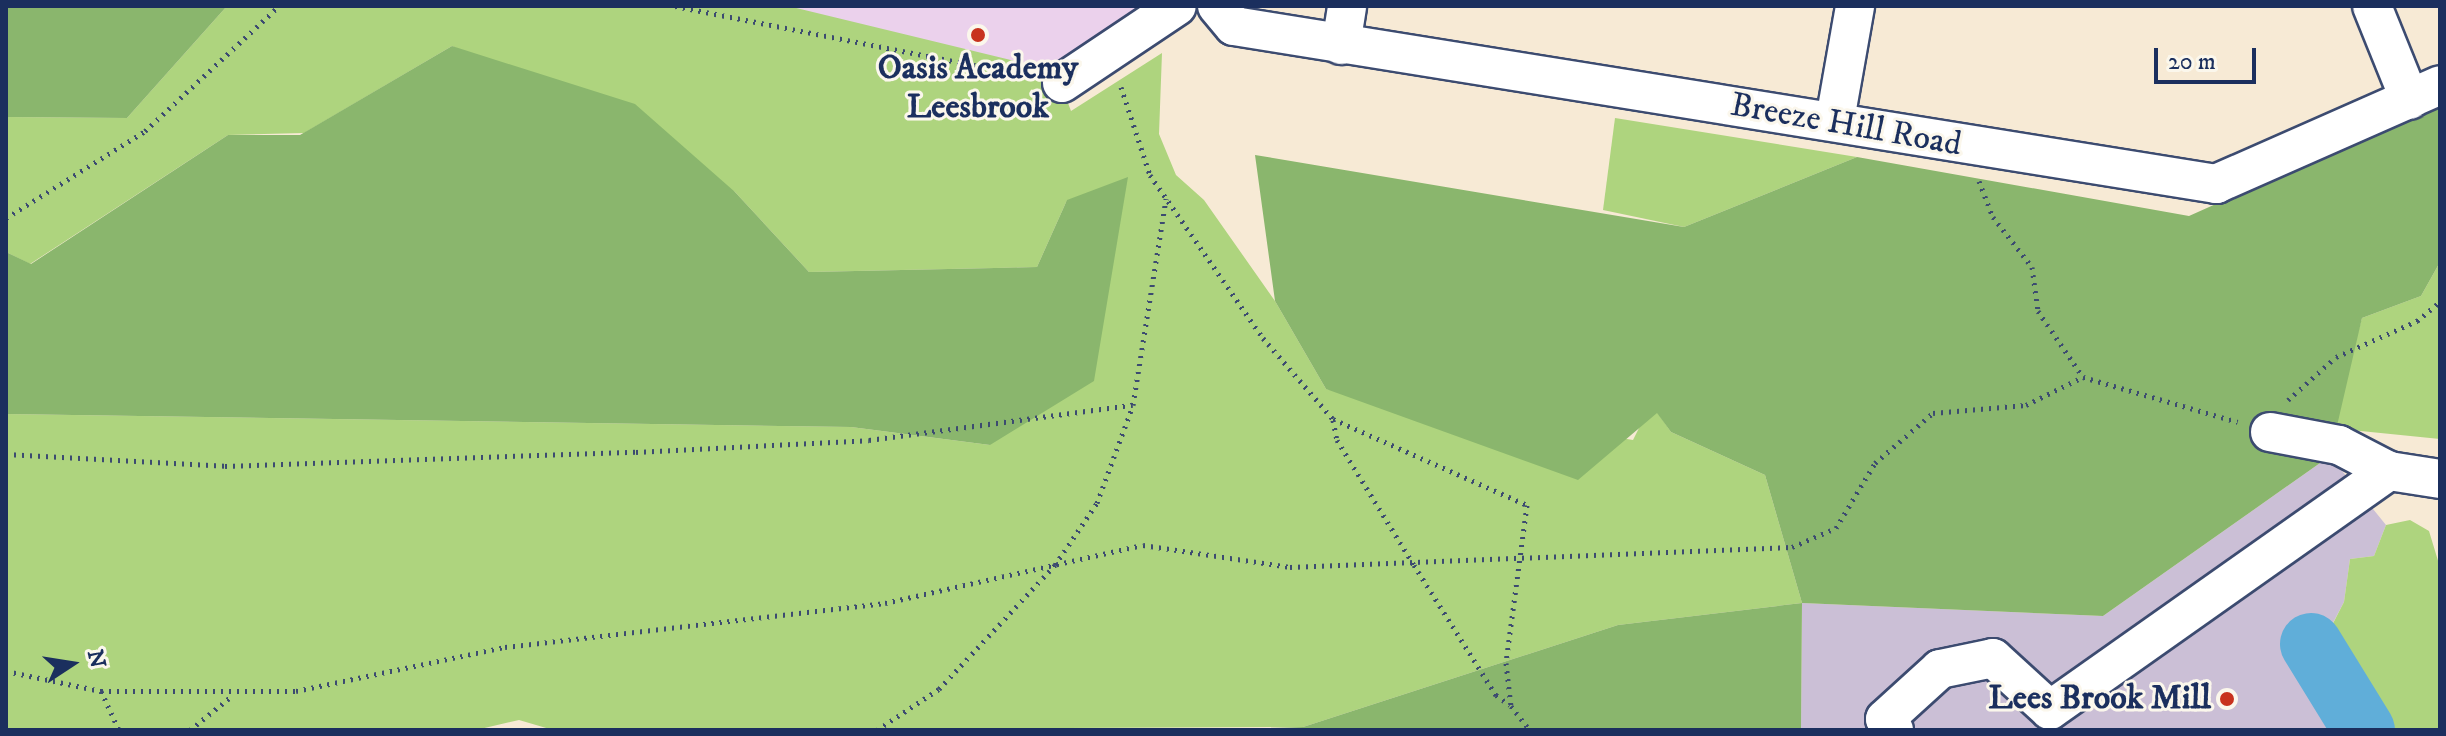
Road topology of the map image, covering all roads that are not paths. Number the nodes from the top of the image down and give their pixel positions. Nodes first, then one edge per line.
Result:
1 (1177, 6) edge
2 (1347, 6) edge
3 (1855, 6) edge
4 (2372, 6) edge
5 (1226, 16) edge
6 (1341, 45) junction
7 (1062, 83) road end
8 (2425, 92) edge
9 (1835, 120) junction
10 (2263, 430) road end
11 (2389, 471) junction
12 (2440, 479) edge
13 (1894, 730) edge

1 - 7 street
2 - 6 street
3 - 9 street
4 - 8 street
5 - 6 street, Breeze Hill Road
6 - 9 street, Breeze Hill Road
8 - 9 street, Breeze Hill Road
10 - 11 street
11 - 12 street
11 - 13 street

